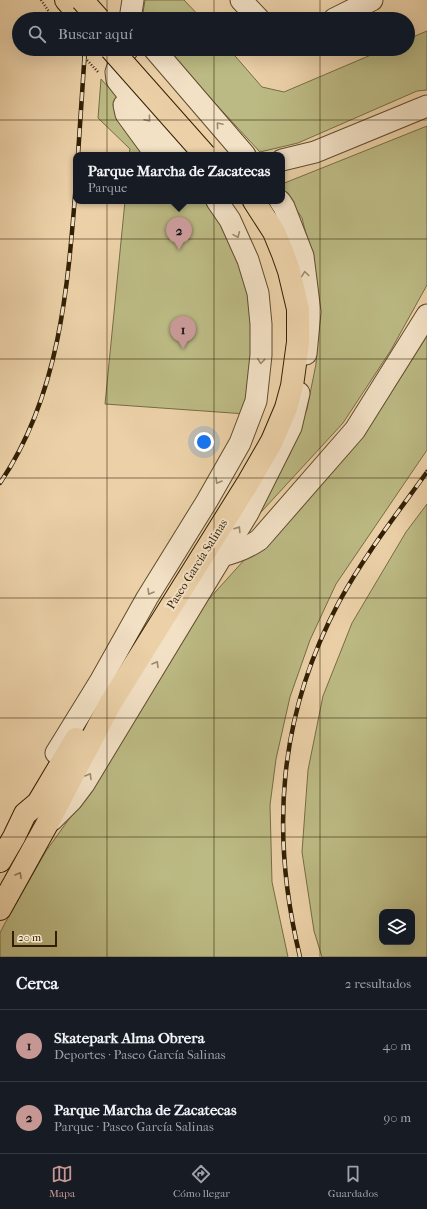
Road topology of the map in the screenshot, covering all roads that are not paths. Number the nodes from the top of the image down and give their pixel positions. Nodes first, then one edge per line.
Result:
1 (66, 0) edge
2 (82, 0) edge
3 (133, 0) edge
4 (241, 0) edge
5 (372, 0) edge
6 (77, 12) edge
7 (93, 12) edge
8 (131, 12) edge
9 (253, 12) edge
10 (348, 12) edge
11 (117, 56) edge
12 (123, 56) edge
13 (133, 56) edge
14 (160, 56) edge
15 (121, 84) junction
16 (427, 106) edge
17 (154, 152) edge
18 (178, 152) edge
19 (202, 152) edge
20 (215, 152) edge
21 (242, 152) edge
22 (285, 159) edge
23 (219, 204) edge
24 (244, 204) edge
25 (256, 204) edge
26 (282, 204) edge
27 (427, 315) edge
28 (221, 556) junction
29 (106, 700) junction
30 (25, 814) junction
31 (46, 826) junction
32 (0, 861) edge
33 (0, 909) edge

1 - 6 main road
2 - 7 main road, bridge
3 - 8 street
4 - 9 street
5 - 10 street
11 - 19 main road, bridge
12 - 15 street
13 - 20 main road
21 -> 14 street
15 - 17 street
15 -> 18 street
16 - 22 street
23 -> 30 street
24 - 29 main road, Paseo García Salinas
25 - 29 main road, Paseo García Salinas
28 -> 26 street
27 - 28 street
31 -> 28 street
29 - 30 main road, Paseo García Salinas
29 - 31 main road, Paseo García Salinas
30 - 32 main road, Paseo García Salinas
33 -> 31 main road, Paseo García Salinas

